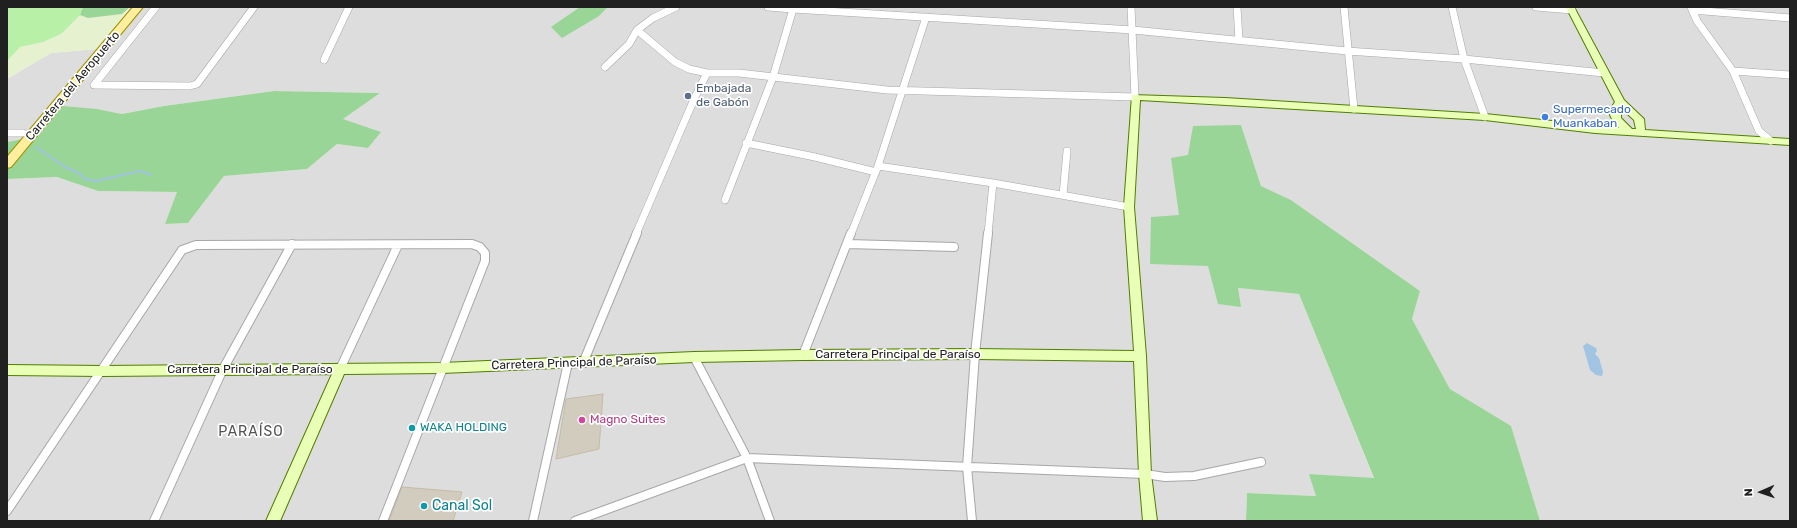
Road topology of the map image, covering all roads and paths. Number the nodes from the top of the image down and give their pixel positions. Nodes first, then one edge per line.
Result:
1 (128, 7) edge
2 (138, 7) edge
3 (156, 7) edge
4 (254, 7) edge
5 (349, 7) edge
6 (676, 7) edge
7 (768, 7) edge
8 (1131, 7) edge
9 (1237, 7) edge
10 (1344, 7) edge
11 (1452, 7) edge
12 (1536, 7) edge
13 (1692, 8) edge
14 (793, 9) junction
15 (1571, 9) edge
16 (926, 17) junction
17 (1790, 18) edge
18 (637, 30) junction
19 (1133, 30) junction
20 (1239, 40) junction
21 (1347, 51) junction
22 (1464, 59) junction
23 (324, 60) dead end
24 (605, 67) dead end
25 (1733, 71) junction
26 (1604, 73) junction
27 (707, 74) junction
28 (1790, 76) edge
29 (773, 77) junction
30 (902, 90) junction
31 (1135, 97) junction
32 (1620, 102) junction
33 (1354, 109) junction
34 (1485, 117) junction
35 (1616, 119) junction
36 (1641, 122) junction
37 (1595, 130) junction
38 (1629, 132) junction
39 (7, 133) edge
40 (22, 133) junction
41 (1641, 133) junction
42 (1674, 135) junction
43 (1757, 135) junction
44 (1790, 142) edge
45 (746, 143) junction
46 (7, 151) edge
47 (1067, 152) dead end
48 (7, 164) edge
49 (877, 169) junction
50 (993, 183) junction
51 (1063, 196) junction
52 (725, 200) dead end
53 (1129, 207) junction
54 (292, 244) junction
55 (848, 244) junction
56 (398, 245) junction
57 (954, 247) dead end
58 (975, 354) junction
59 (803, 355) junction
60 (1140, 356) junction
61 (694, 357) junction
62 (568, 363) junction
63 (583, 363) junction
64 (442, 368) junction
65 (223, 369) junction
66 (340, 369) junction
67 (7, 370) edge
68 (102, 371) junction
69 (748, 458) junction
70 (1261, 462) dead end
71 (967, 467) junction
72 (1145, 474) junction
73 (7, 511) edge
74 (154, 521) edge
75 (273, 521) edge
76 (383, 521) edge
77 (533, 521) edge
78 (575, 521) edge
79 (770, 521) edge
80 (972, 521) edge
81 (1150, 521) edge

1 - 40 main road, Carretera del Aeropuerto
2 - 48 main road, Carretera del Aeropuerto
3 - 4 street
5 - 23 street
6 - 18 street
7 - 14 street
8 - 19 street
9 - 20 street
10 - 21 street
11 - 22 street
12 - 15 street
13 - 17 street
13 - 25 street
14 - 16 street
14 - 29 street
15 - 26 street
16 - 19 street
16 - 30 street
18 - 24 street
18 - 27 street
19 - 20 street
19 - 31 street
20 - 21 street
21 - 22 street
21 - 33 street
22 - 26 street
22 - 34 street
25 - 28 street
25 - 43 street
26 - 32 street
27 - 29 street
27 - 63 street
29 - 30 street
29 - 45 street
30 - 31 street
30 - 49 street
31 - 33 street
31 - 53 street
32 - 35 street
32 - 36 street
33 - 34 street
34 - 37 street
35 - 37 street
35 - 38 street
36 - 41 street
36 - 42 street
37 - 38 street
38 - 41 street
39 - 40 street
40 - 46 main road, Carretera del Aeropuerto
41 - 42 street
42 - 43 street
43 - 44 street
45 - 49 street
45 - 52 street
47 - 51 street
49 - 50 street
49 - 55 street
50 - 51 street
50 - 58 street
51 - 53 street
53 - 60 street
54 - 56 street
54 - 65 street
54 - 68 street
55 - 57 street
55 - 59 street
56 - 64 street
56 - 66 street
58 - 59 street, Carretera Principal de Paraíso
58 - 60 street, Carretera Principal de Paraíso
58 - 71 street
59 - 61 street, Carretera Principal de Paraíso
60 - 72 street
61 - 63 street, Carretera Principal de Paraíso
61 - 69 street
62 - 63 street, Carretera Principal de Paraíso
62 - 64 street, Carretera Principal de Paraíso
62 - 77 street
64 - 66 street, Carretera Principal de Paraíso
64 - 76 street
65 - 66 street, Carretera Principal de Paraíso
65 - 68 street, Carretera Principal de Paraíso
65 - 74 street
66 - 75 street
67 - 68 street, Carretera Principal de Paraíso
68 - 73 street
69 - 71 street
69 - 78 street
69 - 79 street
70 - 72 street
71 - 72 street
71 - 80 street
72 - 81 street

